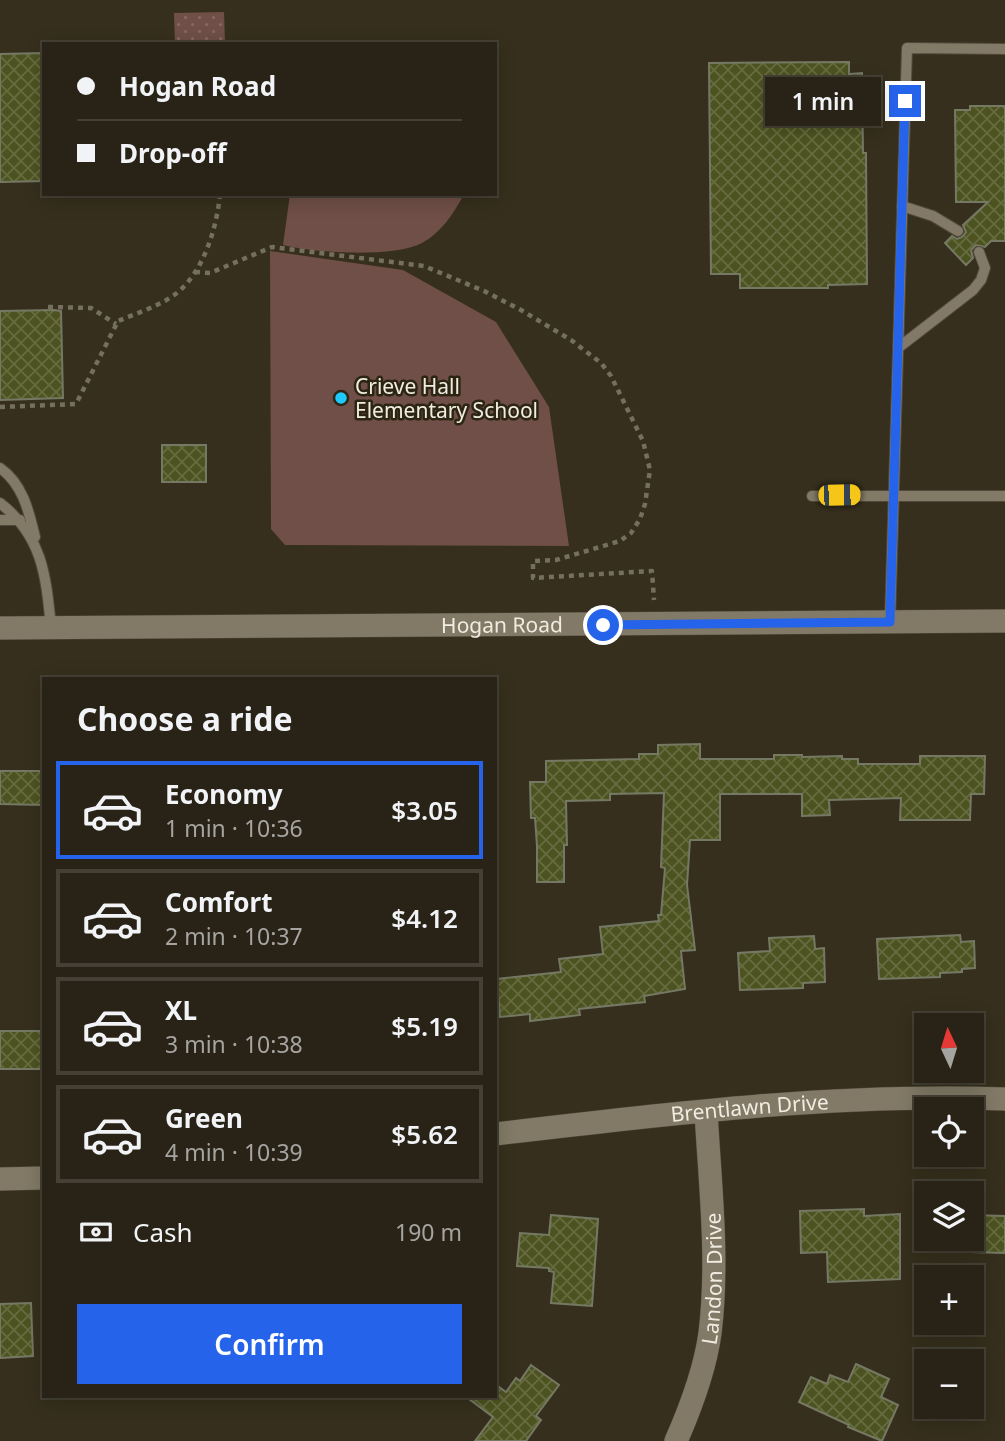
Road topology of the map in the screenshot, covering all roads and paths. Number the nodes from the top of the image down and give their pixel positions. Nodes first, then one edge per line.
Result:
1 (1005, 49) edge
2 (220, 196) edge
3 (902, 206) junction
4 (958, 231) dead end
5 (979, 252) dead end
6 (195, 272) junction
7 (48, 307) dead end
8 (116, 324) junction
9 (898, 348) junction
10 (0, 407) edge
11 (0, 468) edge
12 (894, 495) junction
13 (813, 496) dead end
14 (1005, 496) edge
15 (0, 503) edge
16 (0, 520) edge
17 (20, 520) junction
18 (42, 564) junction
19 (654, 600) dead end
20 (1005, 621) edge
21 (890, 622) junction
22 (51, 627) junction
23 (0, 628) edge
24 (1005, 1099) edge
25 (706, 1112) junction
26 (497, 1134) edge
27 (42, 1178) edge
28 (0, 1179) edge
29 (676, 1441) edge

1 - 3 lane
2 - 6 path
3 - 4 lane
3 - 9 lane
5 - 9 lane
6 - 8 path
6 - 19 path
7 - 8 path
8 - 10 path
9 - 12 lane
11 - 18 lane
12 - 13 lane
12 - 14 lane
12 - 21 lane
15 - 17 lane
16 - 17 lane
17 - 18 lane
18 - 22 lane
20 - 21 street, Hogan Road
21 - 22 street, Hogan Road
22 - 23 street, Hogan Road
24 - 25 street, Brentlawn Drive
25 - 26 street, Brentlawn Drive
25 - 29 street, Landon Drive
27 - 28 street

